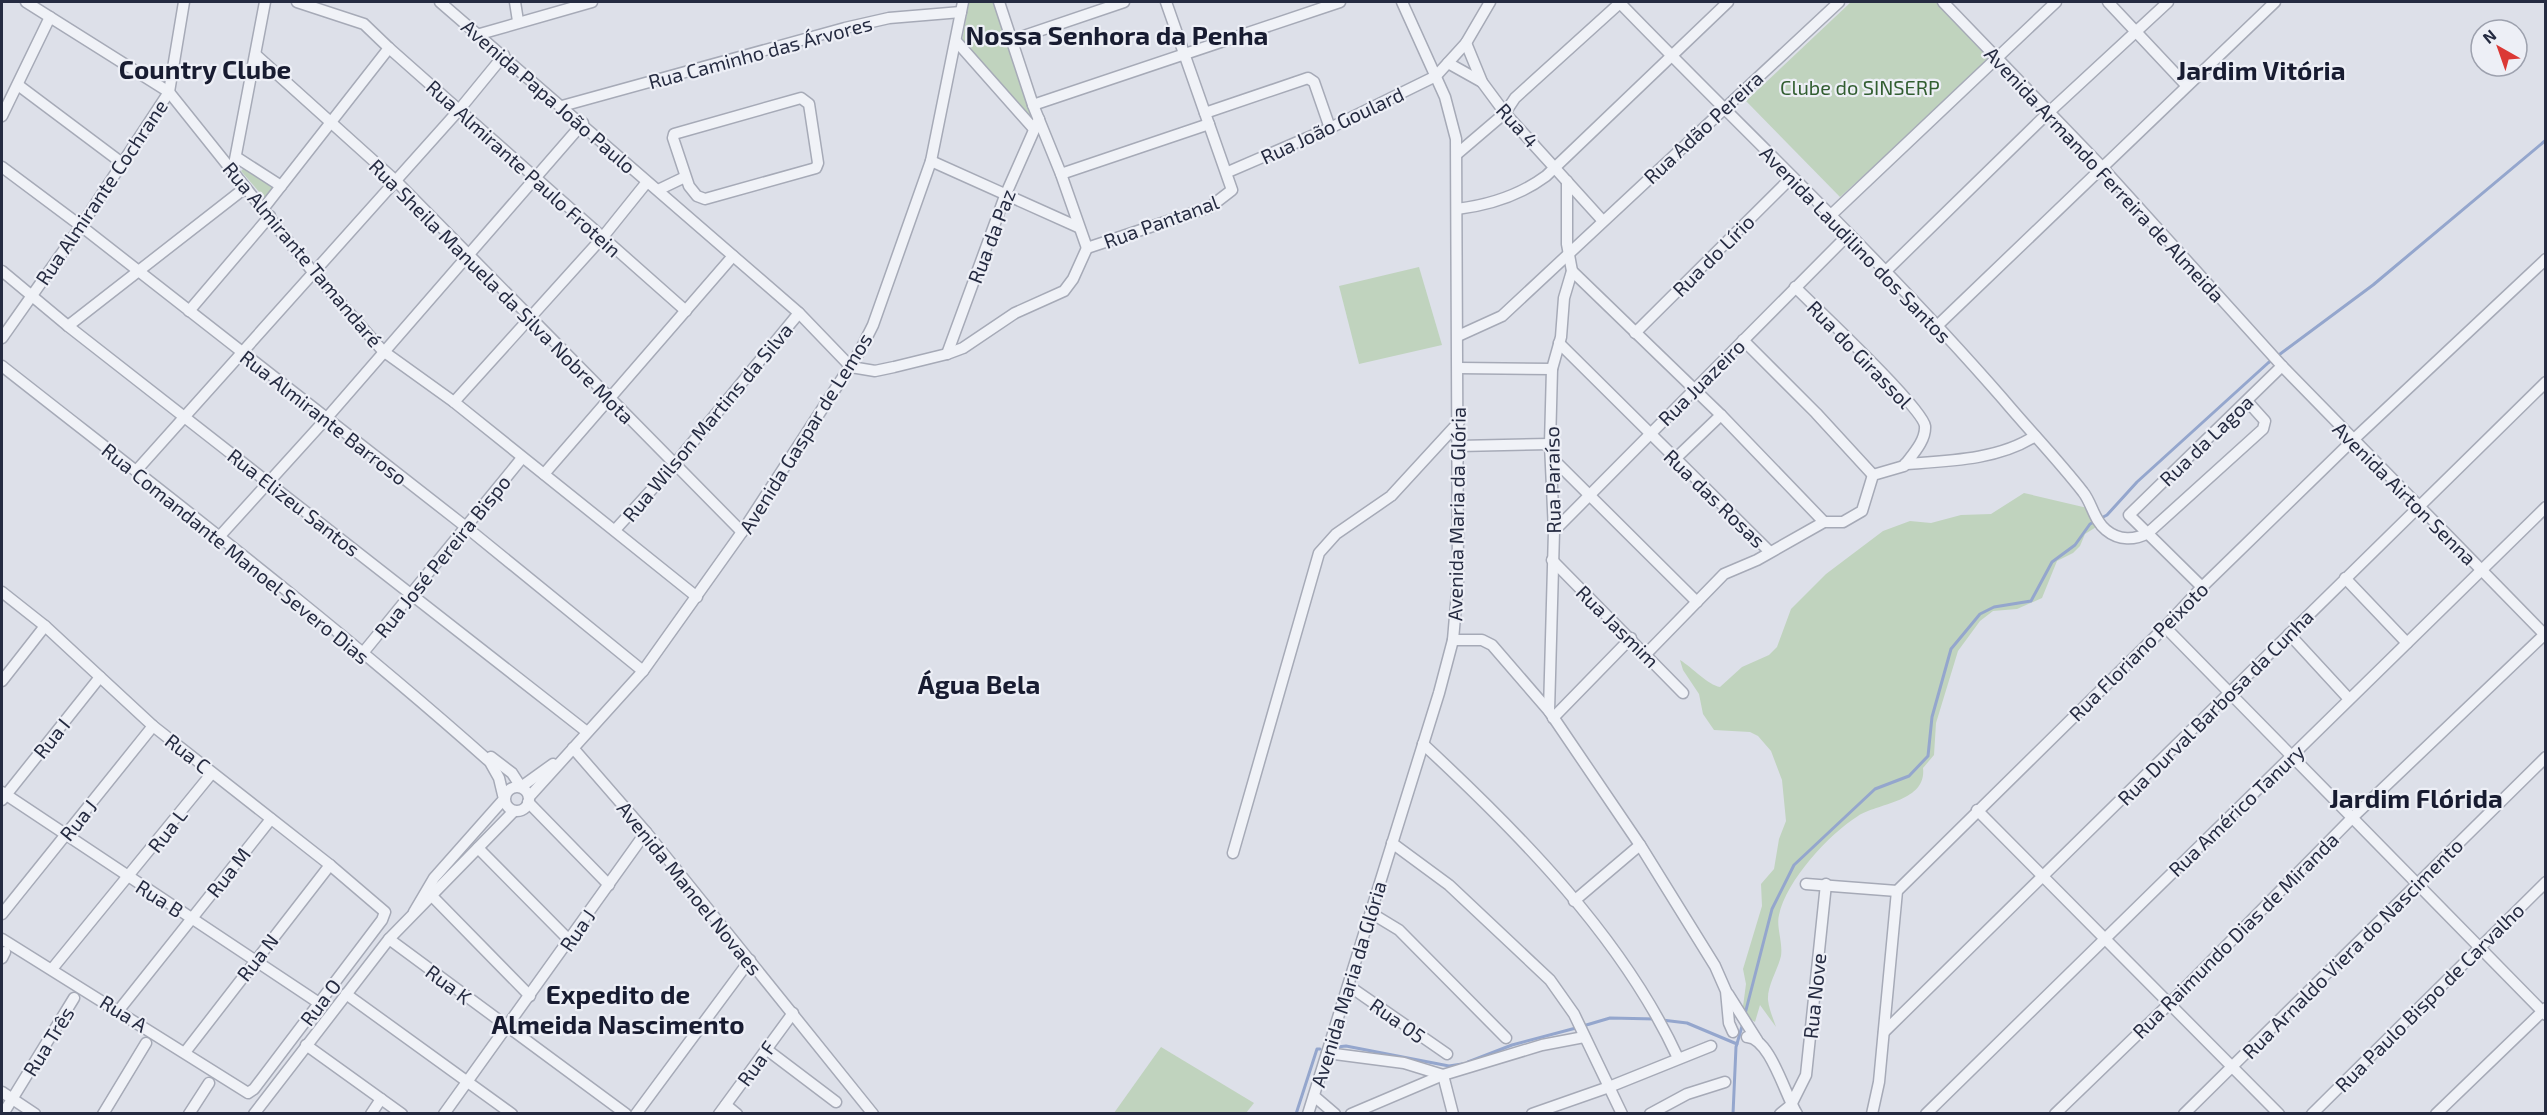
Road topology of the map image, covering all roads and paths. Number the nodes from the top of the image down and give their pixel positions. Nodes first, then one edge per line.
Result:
1 (26, 2) edge
2 (184, 2) edge
3 (265, 2) edge
4 (297, 2) edge
5 (440, 2) edge
6 (515, 2) edge
7 (592, 2) edge
8 (999, 2) edge
9 (1124, 2) edge
10 (1166, 2) edge
11 (1340, 2) edge
12 (1402, 2) edge
13 (1490, 2) edge
14 (1620, 2) edge
15 (1728, 2) edge
16 (1839, 2) edge
17 (2056, 2) edge
18 (2108, 2) edge
19 (2168, 2) edge
20 (2275, 2) edge
21 (1947, 3) edge
22 (962, 7) edge
23 (50, 17) junction
24 (518, 21) junction
25 (2136, 32) junction
26 (480, 34) junction
27 (1012, 40) junction
28 (956, 41) junction
29 (1466, 43) junction
30 (389, 48) junction
31 (1184, 54) junction
32 (256, 55) junction
33 (504, 55) junction
34 (1671, 56) junction
35 (1998, 59) junction
36 (1448, 63) junction
37 (1436, 76) junction
38 (1482, 82) junction
39 (18, 85) junction
40 (2186, 85) junction
41 (169, 92) junction
42 (1033, 105) junction
43 (562, 106) junction
44 (1722, 109) junction
45 (459, 110) junction
46 (2049, 112) junction
47 (1505, 113) junction
48 (2, 116) edge
49 (1207, 119) junction
50 (330, 122) junction
51 (583, 123) junction
52 (1036, 124) junction
53 (1330, 128) junction
54 (1457, 154) junction
55 (236, 157) junction
56 (931, 162) junction
57 (122, 163) junction
58 (1556, 166) junction
59 (2101, 166) junction
60 (2, 167) edge
61 (233, 171) junction
62 (1228, 172) junction
63 (1061, 174) junction
64 (685, 177) junction
65 (1792, 177) junction
66 (537, 178) junction
67 (396, 181) junction
68 (1568, 181) junction
69 (647, 182) junction
70 (281, 186) junction
71 (245, 188) junction
72 (658, 190) junction
73 (1005, 196) junction
74 (1457, 209) junction
75 (266, 212) junction
76 (1831, 215) junction
77 (1602, 220) junction
78 (81, 226) junction
79 (1078, 227) junction
80 (1849, 234) junction
81 (602, 238) junction
82 (1087, 248) junction
83 (1567, 248) junction
84 (466, 256) junction
85 (733, 256) junction
86 (2546, 259) edge
87 (2, 271) edge
88 (1572, 271) junction
89 (1886, 271) junction
90 (140, 272) junction
91 (313, 272) junction
92 (1795, 287) junction
93 (31, 295) junction
94 (686, 311) junction
95 (189, 312) junction
96 (799, 313) junction
97 (530, 317) junction
98 (1938, 325) junction
99 (68, 326) junction
100 (1635, 333) junction
101 (1458, 336) junction
102 (2, 338) edge
103 (1743, 340) junction
104 (1559, 342) junction
105 (2265, 348) joint
106 (383, 351) junction
107 (242, 352) junction
108 (947, 354) junction
109 (2281, 365) junction
110 (2, 366) edge
111 (851, 367) junction
112 (1459, 368) junction
113 (1551, 369) junction
114 (2546, 382) edge
115 (1694, 389) junction
116 (610, 400) junction
117 (2247, 401) junction
118 (454, 402) junction
119 (1721, 415) junction
120 (187, 417) junction
121 (325, 420) junction
122 (1459, 422) junction
123 (1649, 434) junction
124 (2035, 436) junction
125 (2353, 440) junction
126 (1550, 444) junction
127 (1459, 447) junction
128 (522, 458) junction
129 (1553, 459) junction
130 (1675, 459) junction
131 (1905, 464) junction
132 (674, 465) junction
133 (136, 471) junction
134 (544, 474) junction
135 (1873, 475) junction
136 (269, 482) junction
137 (1589, 497) junction
138 (2418, 507) junction
139 (2546, 507) edge
140 (1824, 522) junction
141 (466, 527) junction
142 (615, 530) junction
143 (1554, 531) junction
144 (742, 532) junction
145 (2148, 533) junction
146 (219, 537) junction
147 (1769, 551) junction
148 (1552, 560) junction
149 (2481, 570) junction
150 (2345, 578) junction
151 (2202, 587) junction
152 (2, 592) edge
153 (411, 595) junction
154 (697, 597) junction
155 (1697, 602) junction
156 (45, 626) junction
157 (2165, 627) junction
158 (2289, 634) junction
159 (2545, 634) edge
160 (1631, 638) junction
161 (1453, 640) junction
162 (2407, 643) junction
163 (362, 654) junction
164 (1647, 654) junction
165 (643, 671) junction
166 (100, 677) junction
167 (2, 681) edge
168 (2231, 691) junction
169 (1683, 693) dead end
170 (2349, 699) junction
171 (1551, 715) junction
172 (153, 726) junction
173 (588, 732) junction
174 (468, 742) junction
175 (1423, 744) junction
176 (569, 752) junction
177 (2293, 754) junction
178 (2546, 757) edge
179 (213, 773) junction
180 (521, 788) junction
181 (3, 796) edge
182 (504, 799) junction
183 (529, 799) junction
184 (1977, 810) junction
185 (513, 812) junction
186 (2353, 817) junction
187 (271, 819) junction
188 (646, 832) junction
189 (66, 835) junction
190 (1392, 843) junction
191 (1640, 845) junction
192 (478, 848) junction
193 (1233, 853) dead end
194 (330, 865) junction
195 (2043, 877) junction
196 (129, 878) junction
197 (2546, 882) edge
198 (2417, 883) junction
199 (1806, 884) dead end
200 (1826, 884) junction
201 (609, 885) junction
202 (1897, 891) junction
203 (431, 895) junction
204 (1574, 901) junction
205 (381, 906) joint
206 (415, 911) junction
207 (1371, 913) junction
208 (2, 914) edge
209 (192, 919) junction
210 (2, 939) edge
211 (389, 939) junction
212 (2105, 939) junction
213 (570, 941) junction
214 (2479, 947) junction
215 (750, 960) junction
216 (253, 961) junction
217 (52, 969) junction
218 (1349, 986) junction
219 (1726, 991) junction
220 (346, 994) junction
221 (530, 996) junction
222 (75, 998) dead end
223 (319, 1004) junction
224 (2169, 1004) junction
225 (119, 1010) junction
226 (2544, 1012) edge
227 (793, 1013) junction
228 (507, 1027) junction
229 (1733, 1032) dead end
230 (1884, 1032) junction
231 (1583, 1035) junction
232 (1506, 1038) dead end
233 (146, 1043) dead end
234 (306, 1045) junction
235 (1712, 1046) dead end
236 (766, 1049) junction
237 (186, 1051) junction
238 (1327, 1053) junction
239 (1447, 1054) dead end
240 (1678, 1058) junction
241 (2232, 1066) junction
242 (1443, 1075) junction
243 (468, 1081) junction
244 (1725, 1082) dead end
245 (209, 1083) dead end
246 (1609, 1087) junction
247 (245, 1091) joint
248 (2, 1092) edge
249 (1314, 1096) junction
250 (381, 1098) junction
251 (12, 1099) junction
252 (836, 1102) dead end
253 (722, 1109) edge
254 (1794, 1109) edge
255 (3, 1113) edge
256 (35, 1113) edge
257 (103, 1113) edge
258 (189, 1113) edge
259 (254, 1113) edge
260 (371, 1113) edge
261 (402, 1113) edge
262 (444, 1113) edge
263 (512, 1113) edge
264 (626, 1113) edge
265 (636, 1113) edge
266 (737, 1113) edge
267 (873, 1113) edge
268 (1308, 1113) edge
269 (1335, 1113) edge
270 (1351, 1113) edge
271 (1454, 1113) edge
272 (1532, 1113) edge
273 (1622, 1113) edge
274 (1650, 1113) edge
275 (1780, 1113) edge
276 (1872, 1113) edge
277 (1926, 1113) edge
278 (2055, 1113) edge
279 (2184, 1113) edge
280 (2279, 1113) edge
281 (2312, 1113) edge
282 (2436, 1113) edge

1 - 23 street, Rua Almirante Tamandaré
2 - 41 street, Rua Almirante Cochrane
3 - 32 street
4 - 30 street, Rua Almirante Paulo Frotein
5 - 26 street, Avenida Papa João Paulo
6 - 24 street
7 - 24 street
8 - 27 street
9 - 27 street
10 - 31 street
11 - 31 street
12 - 37 street, Avenida Maria da Glória
13 - 29 street
14 - 34 street, Avenida Laudilino dos Santos
14 - 47 street
15 - 34 street
16 - 44 street, Rua Adão Pereira
17 - 35 street
18 - 25 street
19 - 25 street
20 - 40 street
21 - 35 street, Avenida Armando Ferreira de Almeida
22 - 28 street, Avenida Gaspar de Lemos
22 - 43 street, Rua Caminho das Árvores
23 - 39 street
23 - 41 street, Rua Almirante Tamandaré
24 - 26 street
25 - 40 street
25 - 46 street
26 - 33 street, Avenida Papa João Paulo
27 - 42 street
28 - 52 street
28 - 56 street, Avenida Gaspar de Lemos
29 - 36 street
29 - 38 street, Rua 4
30 - 45 street, Rua Almirante Paulo Frotein
30 - 50 street
31 - 42 street
31 - 49 street
32 - 50 street, Rua Sheila Manuela da Silva Nobre Mota
32 - 55 street
33 - 43 street, Avenida Papa João Paulo
33 - 45 street
34 - 44 street, Avenida Laudilino dos Santos
34 - 58 street
35 - 46 street, Avenida Armando Ferreira de Almeida
35 - 76 street
36 - 37 street
36 - 38 street, Rua 4
37 - 53 street, Rua João Goulard
37 - 54 street, Avenida Maria da Glória
38 - 47 street, Rua 4
39 - 48 street
39 - 57 street
40 - 59 street
41 - 57 street, Rua Almirante Cochrane
41 - 61 street, Rua Almirante Tamandaré
42 - 52 street
43 - 51 street, Avenida Papa João Paulo
44 - 65 street, Avenida Laudilino dos Santos
44 - 77 street, Rua Adão Pereira
45 - 66 street, Rua Almirante Paulo Frotein
45 - 67 street
46 - 59 street, Avenida Armando Ferreira de Almeida
46 - 89 street
47 - 54 street
47 - 58 street, Rua 4
49 - 53 street
49 - 62 street
49 - 63 street
50 - 67 street, Rua Sheila Manuela da Silva Nobre Mota
50 - 70 street
51 - 66 street
51 - 69 street, Avenida Papa João Paulo
52 - 63 street
52 - 73 street, Rua da Paz
53 - 62 street, Rua João Goulard
54 - 74 street, Avenida Maria da Glória
55 - 61 street
55 - 70 street
56 - 73 street
56 - 111 street, Avenida Gaspar de Lemos
57 - 78 street, Rua Almirante Cochrane
58 - 68 street
58 - 74 street
59 - 98 street
59 - 105 street, Avenida Armando Ferreira de Almeida
60 - 78 street, Rua Almirante Barroso
61 - 71 street, Rua Almirante Tamandaré
62 - 82 street, Rua Pantanal
63 - 79 street
64 - 64 street
64 - 72 street
65 - 76 street, Avenida Laudilino dos Santos
65 - 100 street, Rua do Lírio
66 - 81 street, Rua Almirante Paulo Frotein
66 - 84 street
67 - 84 street, Rua Sheila Manuela da Silva Nobre Mota
67 - 91 street
68 - 77 street
68 - 83 street, Rua Paraíso
69 - 72 street, Avenida Papa João Paulo
69 - 81 street
70 - 75 street
71 - 75 street, Rua Almirante Tamandaré
71 - 90 street
72 - 85 street, Avenida Papa João Paulo
73 - 79 street
73 - 108 street, Rua da Paz
74 - 101 street, Avenida Maria da Glória
75 - 91 street, Rua Almirante Tamandaré
75 - 95 street
76 - 80 street, Avenida Laudilino dos Santos
77 - 83 street, Rua Adão Pereira
78 - 90 street, Rua Almirante Barroso
78 - 93 street, Rua Almirante Cochrane
79 - 82 street
80 - 89 street, Avenida Laudilino dos Santos
80 - 92 street, Rua Juazeiro
81 - 94 street, Rua Almirante Paulo Frotein
81 - 97 street
82 - 108 street
83 - 88 street, Rua Paraíso
83 - 101 street, Rua Adão Pereira
84 - 97 street, Rua Sheila Manuela da Silva Nobre Mota
84 - 106 street
85 - 94 street
85 - 96 street, Avenida Papa João Paulo
86 - 125 street, Rua Floriano Peixoto
87 - 93 street, Rua Elizeu Santos
88 - 100 street
88 - 104 street, Rua Paraíso
89 - 98 street, Avenida Laudilino dos Santos
90 - 95 street, Rua Almirante Barroso
90 - 99 street
91 - 106 street, Rua Almirante Tamandaré
91 - 107 street
92 - 103 street, Rua Juazeiro
92 - 131 street, Rua do Girassol
93 - 99 street, Rua Elizeu Santos
93 - 102 street, Rua Almirante Cochrane
94 - 116 street
95 - 107 street, Rua Almirante Barroso
96 - 111 street, Avenida Papa João Paulo
96 - 132 street, Rua Wilson Martins da Silva
97 - 116 street, Rua Sheila Manuela da Silva Nobre Mota
97 - 118 street
98 - 124 street, Avenida Laudilino dos Santos
99 - 120 street, Rua Elizeu Santos
100 - 115 street
101 - 112 street, Avenida Maria da Glória
103 - 115 street, Rua Juazeiro
103 - 135 street
104 - 113 street, Rua Paraíso
104 - 123 street, Rua das Rosas
105 - 109 street, Avenida Airton Senna
106 - 118 street, Rua Almirante Tamandaré
106 - 121 street
107 - 120 street
107 - 121 street, Rua Almirante Barroso
108 - 111 street
109 - 117 street, Rua da Lagoa
109 - 125 street, Avenida Airton Senna
110 - 133 street, Rua Comandante Manoel Severo Dias
111 - 144 street, Avenida Gaspar de Lemos
112 - 113 street
112 - 122 street, Avenida Maria da Glória
113 - 126 street, Rua Paraíso
114 - 138 street, Rua Durval Barbosa da Cunha
115 - 119 street
115 - 123 street, Rua Juazeiro
116 - 132 street, Rua Sheila Manuela da Silva Nobre Mota
116 - 134 street
117 - 145 street
117 - 145 street, Rua da Lagoa
118 - 128 street, Rua Almirante Tamandaré
119 - 130 street
119 - 140 street
120 - 133 street
120 - 136 street, Rua Elizeu Santos
121 - 136 street
121 - 141 street, Rua Almirante Barroso
122 - 127 street, Avenida Maria da Glória
122 - 193 street
123 - 130 street, Rua das Rosas
123 - 137 street, Rua Juazeiro
124 - 131 street
124 - 145 street, Avenida Laudilino dos Santos
125 - 138 street, Avenida Airton Senna
125 - 151 street, Rua Floriano Peixoto
126 - 127 street
126 - 129 street, Rua Paraíso
127 - 161 street, Avenida Maria da Glória
128 - 134 street, Rua Almirante Tamandaré
128 - 141 street, Rua José Pereira Bispo
129 - 137 street
129 - 143 street, Rua Paraíso
130 - 147 street, Rua das Rosas
131 - 135 street
132 - 142 street, Rua Wilson Martins da Silva
132 - 144 street, Rua Sheila Manuela da Silva Nobre Mota
133 - 146 street, Rua Comandante Manoel Severo Dias
134 - 142 street, Rua Almirante Tamandaré
135 - 140 street
136 - 146 street
136 - 153 street, Rua Elizeu Santos
137 - 143 street, Rua Juazeiro
137 - 155 street
138 - 149 street, Avenida Airton Senna
138 - 150 street, Rua Durval Barbosa da Cunha
139 - 149 street, Rua Américo Tanury
140 - 147 street
141 - 153 street, Rua José Pereira Bispo
141 - 165 street, Rua Almirante Barroso
142 - 154 street, Rua Almirante Tamandaré
143 - 148 street, Rua Paraíso
144 - 154 street, Avenida Gaspar de Lemos
145 - 151 street
146 - 163 street, Rua Comandante Manoel Severo Dias
147 - 155 street
148 - 160 street, Rua Jasmim
148 - 171 street, Rua Paraíso
149 - 159 street, Avenida Airton Senna
149 - 162 street, Rua Américo Tanury
150 - 158 street, Rua Durval Barbosa da Cunha
150 - 162 street
151 - 157 street, Rua Floriano Peixoto
152 - 156 street, Rua C
153 - 163 street, Rua José Pereira Bispo
153 - 173 street, Rua Elizeu Santos
154 - 165 street, Avenida Gaspar de Lemos
155 - 164 street
156 - 166 street, Rua C
156 - 167 street
157 - 168 street
157 - 184 street, Rua Floriano Peixoto
158 - 168 street, Rua Durval Barbosa da Cunha
158 - 170 street
159 - 186 street, Rua Raimundo Dias de Miranda
160 - 164 street, Rua Jasmim
160 - 171 street
161 - 171 street
161 - 175 street, Avenida Maria da Glória
162 - 170 street, Rua Américo Tanury
163 - 174 street, Rua Comandante Manoel Severo Dias
164 - 169 street, Rua Jasmim
165 - 173 street, Avenida Gaspar de Lemos
166 - 172 street, Rua C
166 - 181 street, Rua I
168 - 177 street
168 - 195 street, Rua Durval Barbosa da Cunha
170 - 177 street, Rua Américo Tanury
171 - 191 street
172 - 179 street, Rua C
172 - 189 street, Rua J
173 - 176 street, Avenida Gaspar de Lemos
174 - 180 street
174 - 182 street
175 - 190 street, Avenida Maria da Glória
175 - 204 street
176 - 180 street
176 - 183 street
176 - 188 street, Avenida Manoel Novaes
177 - 186 street
177 - 212 street, Rua Américo Tanury
178 - 198 street, Rua Arnaldo Viera do Nascimento
179 - 187 street, Rua C
179 - 196 street, Rua L
180 - 182 street
180 - 183 street
181 - 189 street, Rua B
182 - 185 street
182 - 206 street
183 - 185 street
183 - 201 street
184 - 195 street
184 - 202 street, Rua Floriano Peixoto
185 - 192 street
186 - 198 street
186 - 224 street, Rua Raimundo Dias de Miranda
187 - 194 street, Rua C
187 - 209 street, Rua M
188 - 201 street, Rua J
188 - 215 street, Avenida Manoel Novaes
189 - 196 street, Rua B
189 - 208 street, Rua J
190 - 207 street, Avenida Maria da Glória
190 - 231 street
191 - 204 street
191 - 219 street
192 - 203 street
192 - 213 street
194 - 205 street, Rua C
194 - 216 street, Rua N
195 - 212 street
195 - 230 street, Rua Durval Barbosa da Cunha
196 - 209 street, Rua B
196 - 217 street, Rua L
197 - 214 street, Rua Paulo Bispo de Carvalho
198 - 214 street
198 - 241 street, Rua Arnaldo Viera do Nascimento
199 - 200 street
200 - 202 street
200 - 254 street, Rua Nove
201 - 213 street, Rua J
202 - 230 street
203 - 206 street
203 - 221 street
204 - 240 street
205 - 223 street, Rua O
206 - 211 street
207 - 218 street, Avenida Maria da Glória
207 - 232 street
209 - 216 street, Rua B
209 - 225 street, Rua M
210 - 217 street, Rua A
211 - 220 street
211 - 228 street, Rua K
212 - 224 street
212 - 277 street, Rua Américo Tanury
213 - 221 street, Rua J
214 - 226 street
214 - 281 street, Rua Paulo Bispo de Carvalho
215 - 227 street, Avenida Manoel Novaes
215 - 265 street
216 - 223 street, Rua B
216 - 237 street, Rua N
217 - 225 street, Rua A
218 - 238 street, Avenida Maria da Glória
218 - 239 street, Rua 05
219 - 229 street
219 - 254 street
220 - 234 street
220 - 243 street
221 - 228 street, Rua J
222 - 251 street, Rua Três
223 - 247 street, Rua O
224 - 241 street
224 - 278 street, Rua Raimundo Dias de Miranda
225 - 237 street, Rua A
226 - 282 street
227 - 236 street, Rua F
227 - 267 street, Avenida Manoel Novaes
228 - 243 street, Rua J
228 - 264 street, Rua K
230 - 276 street
231 - 242 street
231 - 246 street
233 - 257 street
234 - 250 street
234 - 259 street
235 - 240 street
236 - 252 street
236 - 253 street, Rua F
237 - 247 street, Rua A
238 - 242 street
238 - 249 street, Avenida Maria da Glória
240 - 246 street
241 - 279 street, Rua Arnaldo Viera do Nascimento
241 - 280 street
242 - 270 street
242 - 271 street
243 - 262 street, Rua J
243 - 263 street
244 - 274 street
245 - 258 street
246 - 272 street
246 - 273 street
248 - 251 street
249 - 268 street, Avenida Maria da Glória
249 - 269 street
250 - 260 street
250 - 261 street
251 - 255 street, Rua Três
251 - 256 street
253 - 266 street
254 - 275 street

